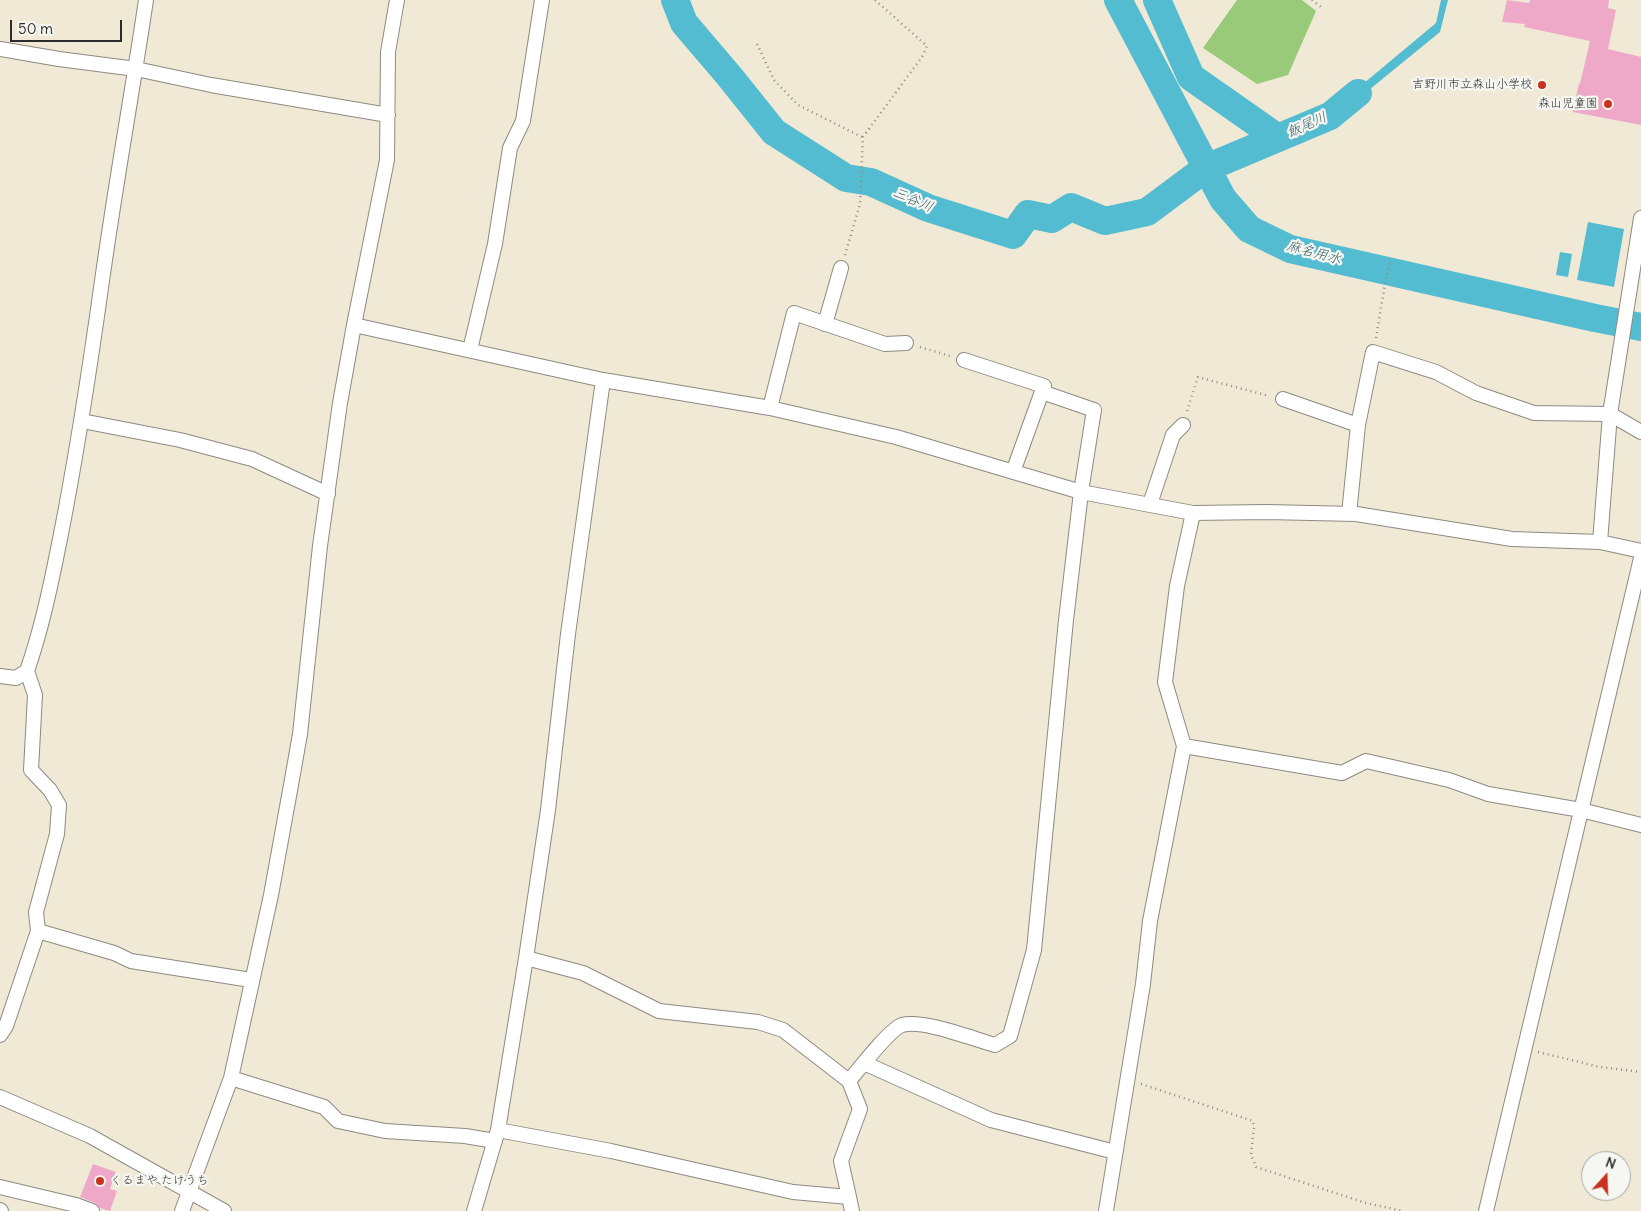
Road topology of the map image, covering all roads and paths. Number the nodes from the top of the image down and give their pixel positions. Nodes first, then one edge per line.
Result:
1 (146, 0) edge
2 (397, 0) edge
3 (542, 0) edge
4 (875, 0) edge
5 (1312, 0) edge
6 (1321, 7) dead end
7 (757, 44) dead end
8 (0, 49) edge
9 (136, 69) junction
10 (388, 115) junction
11 (863, 137) junction
12 (1641, 218) edge
13 (1391, 261) dead end
14 (841, 268) joint
15 (825, 324) junction
16 (354, 325) junction
17 (906, 342) joint
18 (470, 350) junction
19 (1374, 352) junction
20 (964, 360) joint
21 (603, 380) junction
22 (1042, 392) junction
23 (1283, 399) joint
24 (770, 408) junction
25 (1610, 414) junction
26 (82, 420) junction
27 (1183, 424) joint
28 (1358, 426) junction
29 (1641, 432) edge
30 (1013, 472) junction
31 (1081, 492) junction
32 (328, 494) junction
33 (1150, 504) junction
34 (1193, 513) junction
35 (1349, 514) junction
36 (1600, 542) junction
37 (1641, 551) edge
38 (1641, 558) edge
39 (27, 671) junction
40 (0, 676) edge
41 (1184, 746) junction
42 (1581, 810) junction
43 (1641, 825) edge
44 (38, 931) junction
45 (526, 958) junction
46 (252, 980) junction
47 (0, 1035) edge
48 (1524, 1049) junction
49 (864, 1064) junction
50 (1641, 1072) edge
51 (231, 1078) junction
52 (1127, 1079) junction
53 (849, 1081) junction
54 (0, 1097) edge
55 (496, 1136) junction
56 (1116, 1152) junction
57 (0, 1187) edge
58 (189, 1190) junction
59 (849, 1197) junction
60 (92, 1211) edge
61 (182, 1211) edge
62 (224, 1211) edge
63 (474, 1211) edge
64 (852, 1211) edge
65 (1106, 1211) edge
66 (1403, 1211) edge
67 (1486, 1211) edge

1 - 9 street
2 - 10 street
3 - 18 street
4 - 11 path
5 - 6 path
7 - 11 path
8 - 9 street
9 - 10 street
9 - 26 street
10 - 16 street
11 - 14 path
12 - 25 street
13 - 19 path
14 - 15 street
15 - 17 street
15 - 24 street
16 - 18 street
16 - 32 street
17 - 20 path
18 - 21 street
19 - 25 street
19 - 28 street
20 - 22 street
21 - 24 street
21 - 45 street
22 - 30 street
22 - 31 street
23 - 27 path
23 - 28 street
24 - 30 street
25 - 29 street
25 - 36 street
26 - 32 street
26 - 39 street
27 - 33 street
28 - 35 street
30 - 31 street
31 - 33 street
31 - 49 street
32 - 46 street
33 - 34 street
34 - 35 street
34 - 41 street
35 - 36 street
36 - 37 street
38 - 42 street
39 - 40 street
39 - 44 street
41 - 42 street
41 - 52 street
42 - 43 street
42 - 48 street
44 - 46 street
44 - 47 street
45 - 53 street
45 - 55 street
46 - 51 street
48 - 50 path
48 - 67 street
49 - 53 street
49 - 56 street
51 - 55 street
51 - 58 street
52 - 56 street
52 - 66 path
53 - 59 street
54 - 58 street
55 - 59 street
55 - 63 street
56 - 65 street
57 - 60 street
58 - 61 street
58 - 62 street
59 - 64 street

